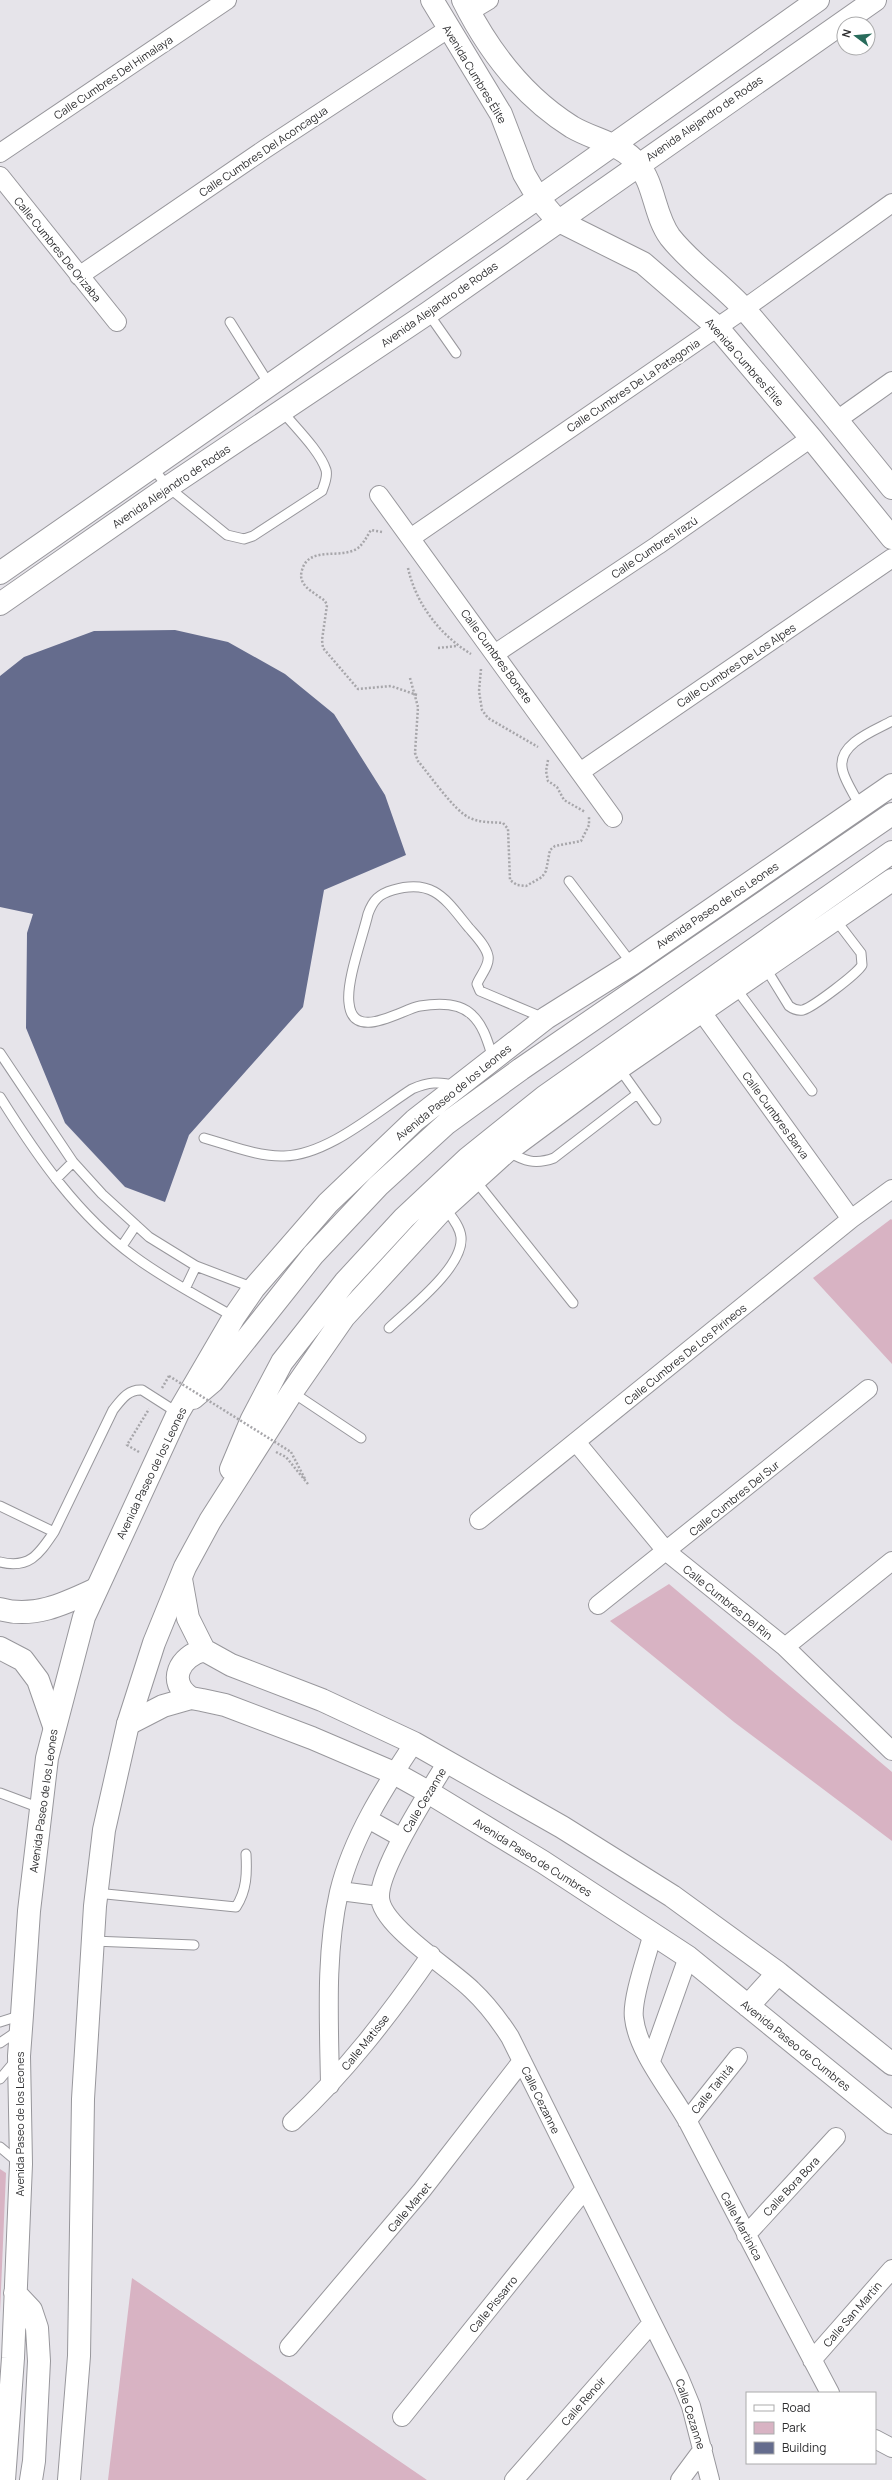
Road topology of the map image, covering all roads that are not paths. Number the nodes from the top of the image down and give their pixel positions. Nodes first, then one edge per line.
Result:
1 (227, 0) edge
2 (432, 0) edge
3 (489, 0) edge
4 (818, 0) edge
5 (875, 0) edge
6 (466, 6) edge
7 (448, 29) junction
8 (613, 144) junction
9 (0, 153) edge
10 (638, 164) junction
11 (0, 176) edge
12 (538, 198) junction
13 (892, 203) edge
14 (557, 220) junction
15 (79, 276) junction
16 (744, 310) junction
17 (428, 313) junction
18 (117, 322) dead end
19 (230, 322) dead end
20 (717, 328) junction
21 (456, 353) dead end
22 (892, 382) edge
23 (269, 384) junction
24 (282, 411) junction
25 (837, 420) junction
26 (811, 438) junction
27 (152, 466) junction
28 (168, 487) junction
29 (892, 488) edge
30 (379, 495) dead end
31 (412, 537) junction
32 (892, 538) edge
33 (892, 558) edge
34 (0, 573) edge
35 (0, 604) edge
36 (496, 654) junction
37 (892, 721) edge
38 (580, 772) junction
39 (892, 784) edge
40 (861, 808) junction
41 (892, 814) edge
42 (613, 818) dead end
43 (892, 852) edge
44 (892, 880) edge
45 (569, 881) dead end
46 (835, 919) junction
47 (632, 964) junction
48 (765, 967) junction
49 (735, 987) junction
50 (701, 1011) junction
51 (546, 1018) junction
52 (0, 1053) edge
53 (493, 1058) junction
54 (619, 1068) junction
55 (457, 1087) junction
56 (812, 1091) dead end
57 (637, 1094) junction
58 (0, 1097) edge
59 (656, 1120) dead end
60 (204, 1138) dead end
61 (507, 1151) junction
62 (74, 1162) junction
63 (56, 1179) junction
64 (475, 1180) junction
65 (889, 1196) edge
66 (444, 1206) junction
67 (851, 1219) junction
68 (136, 1226) junction
69 (122, 1246) junction
70 (196, 1266) junction
71 (254, 1288) junction
72 (185, 1289) junction
73 (573, 1303) dead end
74 (234, 1317) junction
75 (389, 1328) dead end
76 (868, 1389) dead end
77 (292, 1392) junction
78 (180, 1410) junction
79 (361, 1438) dead end
80 (576, 1442) junction
81 (0, 1506) edge
82 (479, 1520) dead end
83 (210, 1521) junction
84 (54, 1532) junction
85 (667, 1552) junction
86 (892, 1561) edge
87 (0, 1562) edge
88 (180, 1579) junction
89 (96, 1589) junction
90 (598, 1605) dead end
91 (0, 1609) edge
92 (785, 1647) junction
93 (0, 1648) edge
94 (204, 1650) junction
95 (191, 1698) junction
96 (128, 1724) junction
97 (54, 1726) junction
98 (414, 1743) junction
99 (892, 1751) edge
100 (447, 1762) junction
101 (394, 1773) junction
102 (428, 1792) junction
103 (0, 1793) edge
104 (40, 1808) junction
105 (368, 1819) junction
106 (402, 1838) junction
107 (246, 1854) dead end
108 (340, 1891) junction
109 (96, 1893) junction
110 (379, 1896) junction
111 (653, 1933) junction
112 (93, 1941) junction
113 (194, 1945) dead end
114 (430, 1955) junction
115 (688, 1957) junction
116 (778, 1973) junction
117 (748, 2006) junction
118 (0, 2022) edge
119 (21, 2022) junction
120 (0, 2043) edge
121 (19, 2056) junction
122 (738, 2057) dead end
123 (522, 2061) junction
124 (651, 2061) junction
125 (892, 2064) edge
126 (0, 2079) edge
127 (330, 2085) junction
128 (686, 2121) junction
129 (292, 2122) dead end
130 (892, 2123) edge
131 (836, 2137) dead end
132 (0, 2148) edge
133 (20, 2164) junction
134 (584, 2190) junction
135 (746, 2235) junction
136 (892, 2269) edge
137 (15, 2293) junction
138 (652, 2323) junction
139 (289, 2347) dead end
140 (6, 2357) edge
141 (812, 2360) junction
142 (829, 2392) edge
143 (402, 2417) dead end
144 (876, 2440) edge
145 (892, 2448) edge
146 (703, 2449) junction
147 (3, 2478) edge
148 (31, 2480) edge
149 (69, 2480) edge
150 (514, 2480) edge
151 (680, 2480) edge
152 (710, 2480) edge

1 - 9 street, Calle Cumbres Del Himalaya
2 - 7 main road, Avenida Cumbres Élite
3 - 6 street
4 - 8 main road
5 - 10 main road, Avenida Alejandro de Rodas
6 - 8 main road
7 - 12 main road, Avenida Cumbres Élite
7 - 15 street, Calle Cumbres Del Aconcagua
8 - 10 main road
8 - 12 main road
10 - 14 main road, Avenida Alejandro de Rodas
10 - 16 main road
11 - 15 street, Calle Cumbres De Orizaba
12 - 14 main road, Avenida Cumbres Élite
12 - 23 main road
13 - 16 street, Calle Cumbres De La Patagonia
14 - 17 main road, Avenida Alejandro de Rodas
14 - 20 main road, Avenida Cumbres Élite
15 - 18 street, Calle Cumbres De Orizaba
16 - 20 street, Calle Cumbres De La Patagonia
16 - 25 main road
17 - 21 lane
17 - 24 main road, Avenida Alejandro de Rodas
19 - 23 lane
20 - 26 main road, Avenida Cumbres Élite
20 - 31 street, Calle Cumbres De La Patagonia
22 - 25 street
23 - 27 main road
24 - 28 main road, Avenida Alejandro de Rodas
24 - 28 lane
25 - 29 main road
26 - 32 main road, Avenida Cumbres Élite
26 - 36 street, Calle Cumbres Irazú
27 - 28 lane
27 - 34 main road
28 - 35 main road, Avenida Alejandro de Rodas
30 - 31 street, Calle Cumbres Bonete
31 - 36 street, Calle Cumbres Bonete
33 - 38 street, Calle Cumbres De Los Alpes
36 - 38 street, Calle Cumbres Bonete
37 - 40 lane
38 - 42 street, Calle Cumbres Bonete
39 - 40 main road, Avenida Paseo de los Leones
40 - 47 main road, Avenida Paseo de los Leones
41 - 78 main road
43 - 83 main road
44 - 46 main road
45 - 47 lane
46 - 48 main road
46 - 48 lane
47 - 51 main road, Avenida Paseo de los Leones
48 - 49 main road
49 - 50 main road
49 - 56 lane
50 - 54 main road
50 - 67 street, Calle Cumbres Barva
51 - 53 main road, Avenida Paseo de los Leones
51 - 53 lane
52 - 62 lane
53 - 55 main road, Avenida Paseo de los Leones
54 - 57 lane
54 - 61 main road
55 - 60 lane
55 - 71 main road, Avenida Paseo de los Leones
57 - 59 lane
57 - 61 lane
58 - 63 lane
61 - 64 main road
62 - 63 lane
62 - 68 lane
63 - 69 lane
64 - 66 main road
64 - 73 lane
65 - 67 street, Calle Cumbres De Los Pirineos
66 - 75 lane
66 - 77 main road
67 - 80 street, Calle Cumbres De Los Pirineos
68 - 69 lane
68 - 70 lane
69 - 72 lane
70 - 71 lane
70 - 72 lane
71 - 74 main road, Avenida Paseo de los Leones
72 - 74 lane
74 - 78 main road, Avenida Paseo de los Leones
76 - 85 street, Calle Cumbres Del Sur
77 - 79 lane
77 - 83 main road
78 - 84 lane
78 - 89 main road, Avenida Paseo de los Leones
80 - 82 street, Calle Cumbres De Los Pirineos
80 - 85 street, Calle Cumbres Del Rin
81 - 84 lane
83 - 88 main road
84 - 87 lane
85 - 90 street, Calle Cumbres Del Sur
85 - 92 street, Calle Cumbres Del Rin
86 - 92 street
88 - 94 main road
88 - 96 main road
89 - 91 main road
89 - 97 main road, Avenida Paseo de los Leones
92 - 99 street, Calle Cumbres Del Rin
93 - 97 main road
94 - 95 main road
94 - 98 main road
95 - 96 main road, Avenida Paseo de Cumbres
95 - 101 main road, Avenida Paseo de Cumbres
96 - 109 main road
97 - 104 main road, Avenida Paseo de los Leones
98 - 100 main road
98 - 101 street
100 - 102 street, Calle Cezanne
100 - 116 main road
101 - 102 main road, Avenida Paseo de Cumbres
101 - 105 street
102 - 106 street, Calle Cezanne
102 - 111 main road, Avenida Paseo de Cumbres
103 - 104 lane
104 - 119 main road, Avenida Paseo de los Leones
105 - 106 street
105 - 108 street
106 - 110 street, Calle Cezanne
107 - 109 lane
108 - 110 street
108 - 127 street
109 - 112 main road
110 - 114 street, Calle Cezanne
111 - 115 main road, Avenida Paseo de Cumbres
111 - 124 street, Calle Martinica
112 - 113 lane
112 - 149 main road
114 - 123 street, Calle Cezanne
114 - 127 street, Calle Matisse
115 - 117 main road, Avenida Paseo de Cumbres
115 - 124 street
116 - 117 main road
116 - 125 main road
117 - 130 main road, Avenida Paseo de Cumbres
118 - 119 lane
119 - 120 lane
119 - 121 main road, Avenida Paseo de los Leones
121 - 126 lane
121 - 133 main road, Avenida Paseo de los Leones
122 - 128 street, Calle Tahitá
123 - 134 street, Calle Cezanne
123 - 139 street, Calle Manet
124 - 128 street, Calle Martinica
127 - 129 street, Calle Matisse
128 - 135 street, Calle Martinica
131 - 135 street, Calle Bora Bora
132 - 133 lane
133 - 137 main road, Avenida Paseo de los Leones
134 - 138 street, Calle Cezanne
134 - 143 street, Calle Pissarro
135 - 141 street, Calle Martinica
136 - 141 street, Calle San Martin
137 - 140 main road, Avenida Paseo de los Leones
137 - 148 main road
138 - 146 street, Calle Cezanne
138 - 150 street, Calle Renoir
140 - 147 main road, Avenida Paseo de los Leones
141 - 142 street, Calle Martinica
144 - 145 street
146 - 151 street
146 - 152 street, Calle Cezanne

